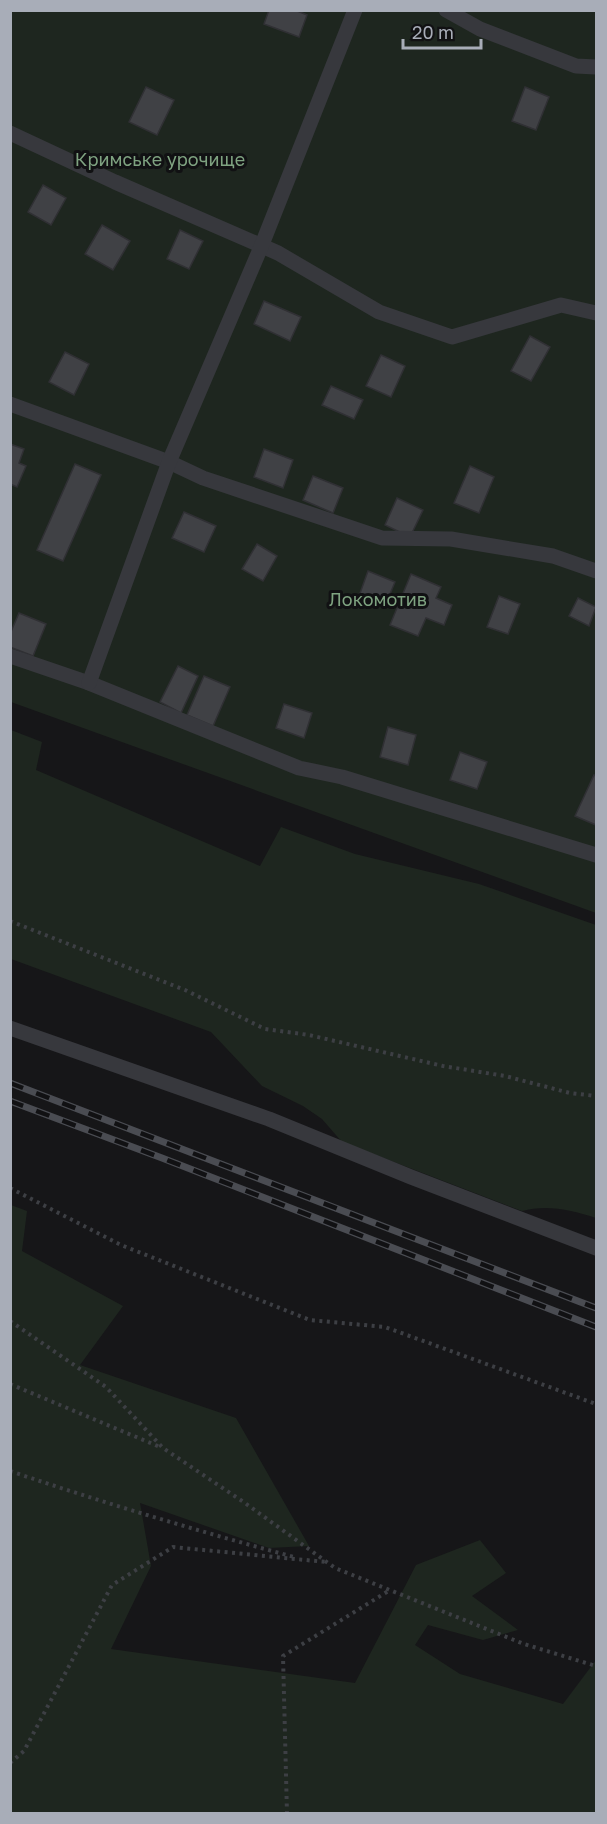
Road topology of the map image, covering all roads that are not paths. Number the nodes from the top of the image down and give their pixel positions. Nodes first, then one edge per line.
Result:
1 (355, 10) edge
2 (446, 10) edge
3 (597, 67) edge
4 (10, 133) edge
5 (261, 247) junction
6 (597, 313) edge
7 (10, 404) edge
8 (169, 462) junction
9 (597, 571) edge
10 (10, 656) edge
11 (89, 683) junction
12 (597, 855) edge
13 (10, 1028) edge
14 (597, 1248) edge

1 - 5 lane
2 - 3 lane
4 - 5 lane
5 - 6 lane
5 - 8 lane
7 - 8 lane
8 - 9 lane
8 - 11 lane
10 - 11 lane
11 - 12 lane
13 - 14 lane

